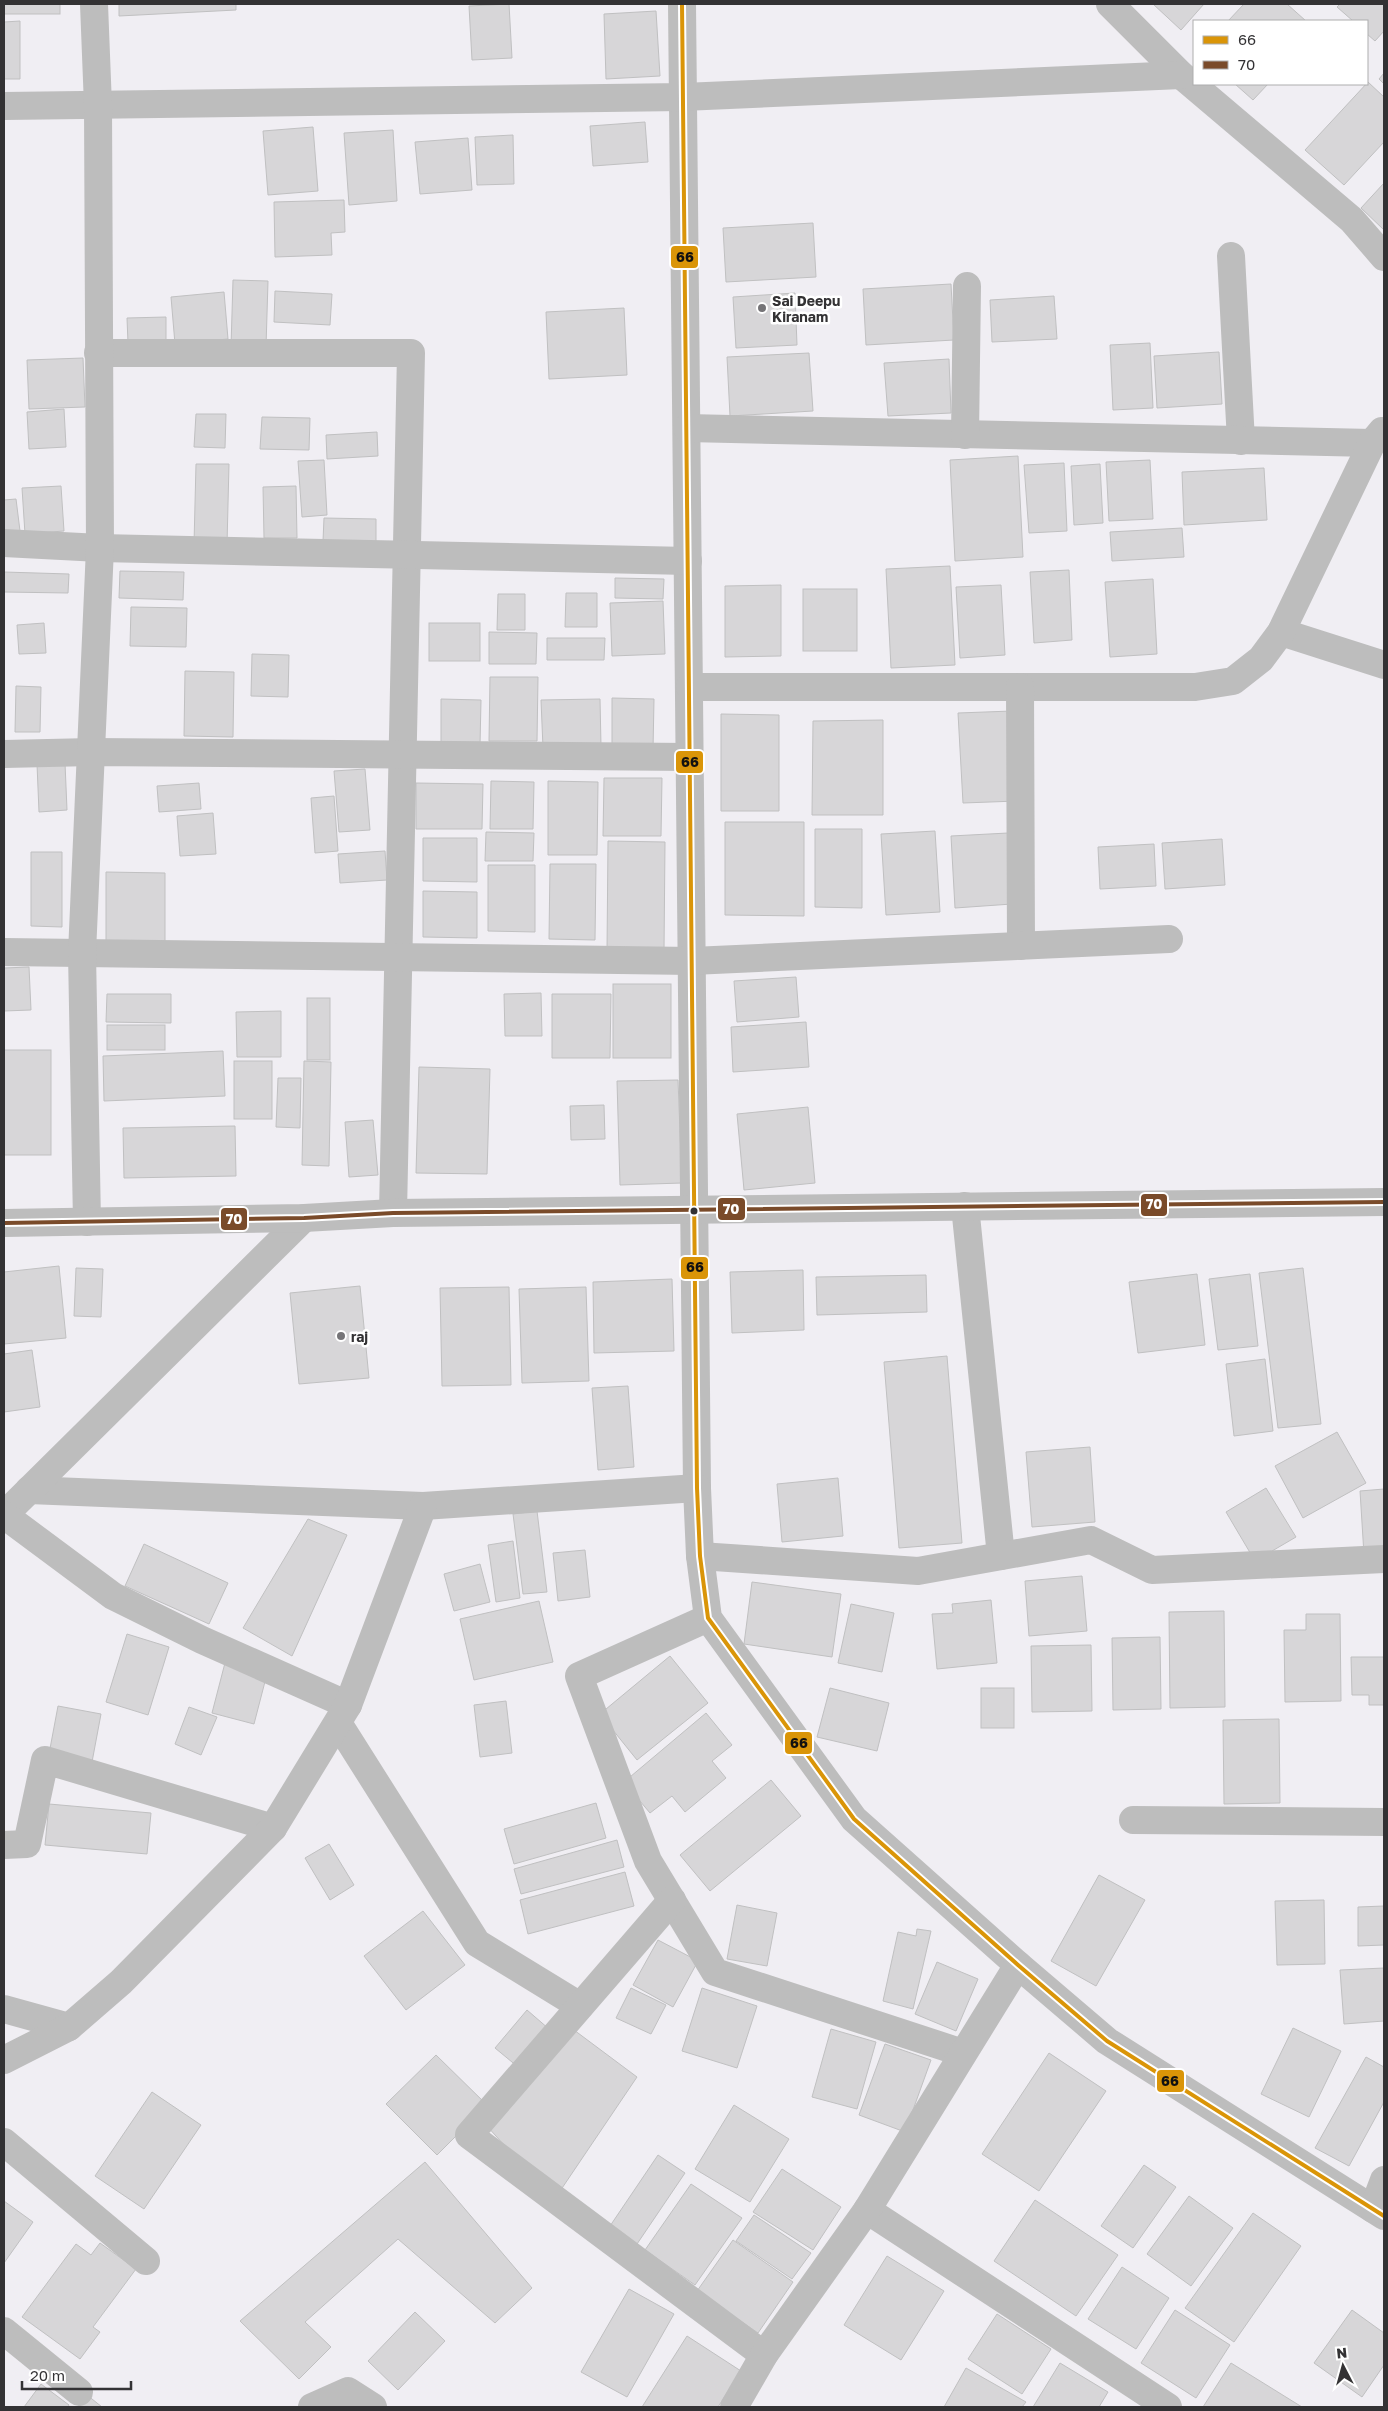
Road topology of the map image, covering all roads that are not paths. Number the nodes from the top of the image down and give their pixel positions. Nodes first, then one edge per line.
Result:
1 (94, 4) edge
2 (682, 4) edge
3 (1110, 4) edge
4 (1181, 74) junction
5 (1193, 84) edge
6 (1194, 85) edge
7 (684, 97) junction
8 (4, 106) edge
9 (98, 106) junction
10 (1231, 256) dead end
11 (1384, 257) edge
12 (967, 286) dead end
13 (98, 353) junction
14 (687, 428) junction
15 (965, 435) junction
16 (1378, 436) edge
17 (1241, 441) junction
18 (4, 543) edge
19 (100, 548) junction
20 (407, 554) junction
21 (688, 562) junction
22 (1281, 632) junction
23 (1384, 665) edge
24 (690, 687) junction
25 (1020, 687) junction
26 (92, 752) junction
27 (4, 754) edge
28 (402, 755) junction
29 (690, 757) junction
30 (1169, 939) dead end
31 (1021, 946) junction
32 (4, 952) edge
33 (82, 953) junction
34 (397, 956) junction
35 (692, 961) junction
36 (1384, 1202) edge
37 (965, 1206) junction
38 (694, 1211) junction
39 (393, 1213) junction
40 (304, 1218) junction
41 (87, 1222) junction
42 (4, 1223) edge
43 (698, 1488) junction
44 (29, 1490) junction
45 (423, 1506) junction
46 (4, 1515) edge
47 (700, 1556) junction
48 (1001, 1556) junction
49 (1384, 1559) edge
50 (708, 1618) junction
51 (343, 1714) junction
52 (1133, 1820) dead end
53 (1384, 1822) edge
54 (273, 1828) junction
55 (4, 1845) edge
56 (672, 1900) junction
57 (1018, 1965) junction
58 (580, 2006) junction
59 (4, 2009) edge
60 (69, 2027) junction
61 (963, 2053) junction
62 (4, 2060) edge
63 (4, 2142) edge
64 (1384, 2180) edge
65 (867, 2210) junction
66 (1379, 2212) edge
67 (146, 2261) dead end
68 (4, 2332) edge
69 (764, 2355) junction
70 (79, 2392) dead end
71 (312, 2407) edge
72 (373, 2407) edge
73 (734, 2407) edge
74 (1168, 2407) edge

1 - 9 street
2 - 7 street
3 - 4 street
4 - 5 street
4 - 7 street
6 - 11 street
7 - 9 street
7 - 14 street
8 - 9 street
9 - 13 street
10 - 17 street
12 - 15 street
13 - 19 street
13 - 20 street
14 - 15 street
14 - 21 street
15 - 17 street
16 - 17 street
16 - 22 street
18 - 19 street
19 - 20 street
19 - 26 street
20 - 21 street
20 - 28 street
21 - 24 street
22 - 23 street
22 - 25 street
24 - 25 street
24 - 29 street
25 - 31 street
26 - 27 street
26 - 28 street
26 - 33 street
28 - 29 street
28 - 34 street
29 - 35 street
30 - 31 street
31 - 35 street
32 - 33 street
33 - 34 street
33 - 41 street
34 - 35 street
34 - 39 street
35 - 38 street
36 - 37 street
37 - 38 street
37 - 48 street
38 - 39 street
38 - 43 street
39 - 40 street
40 - 41 street
40 - 44 street
41 - 42 street
43 - 45 street
43 - 47 street
44 - 45 street
44 - 46 street
45 - 51 street
46 - 51 street
47 - 48 street
47 - 50 street
48 - 49 street
50 - 56 street
50 - 57 street
51 - 54 street
51 - 58 street
52 - 53 street
54 - 55 street
54 - 60 street
56 - 58 street
56 - 61 street
57 - 61 street
57 - 66 street
58 - 69 street
59 - 60 street
60 - 62 street
61 - 65 street
63 - 67 street
64 - 66 street
65 - 69 street
65 - 74 street
68 - 70 street
69 - 73 street
71 - 72 street

